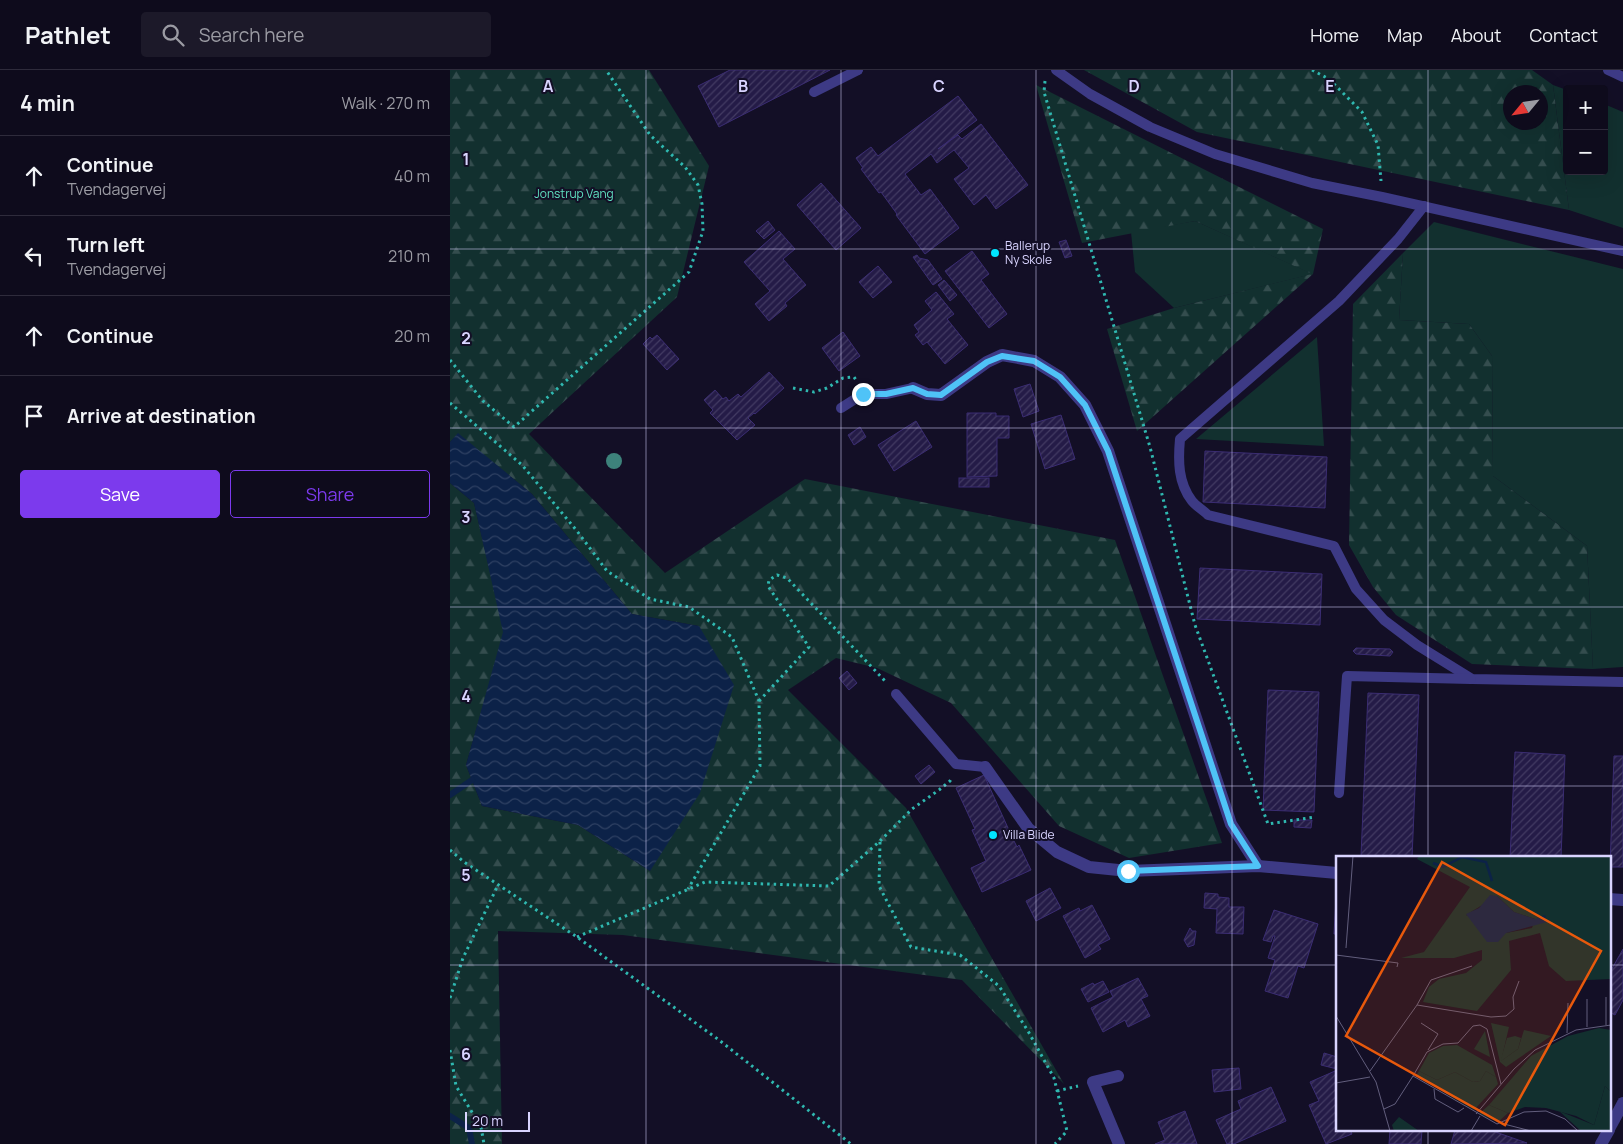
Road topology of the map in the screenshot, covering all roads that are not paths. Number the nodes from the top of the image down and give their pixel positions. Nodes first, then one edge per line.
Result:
1 (858, 70) edge
2 (1056, 70) edge
3 (1608, 70) edge
4 (1623, 77) edge
5 (814, 92) dead end
6 (1424, 206) junction
7 (1623, 251) edge
8 (913, 388) joint
9 (842, 408) dead end
10 (1472, 679) junction
11 (1623, 682) edge
12 (896, 694) road end
13 (985, 767) joint
14 (1339, 793) dead end
15 (1258, 866) junction
16 (1336, 873) edge
17 (1610, 899) edge
18 (1623, 900) edge
19 (1118, 1076) dead end
20 (1623, 1103) edge
21 (1610, 1128) edge
22 (1608, 1132) edge
23 (1119, 1144) edge
24 (1601, 1144) edge

1 - 5 lane
2 - 6 lane
3 - 4 lane
6 - 7 lane
6 - 10 lane
8 - 9 lane
8 - 15 street
10 - 11 lane
10 - 14 lane
12 - 13 lane
13 - 15 street
15 - 16 street
17 - 18 street
19 - 23 street
20 - 21 street
22 - 24 street

